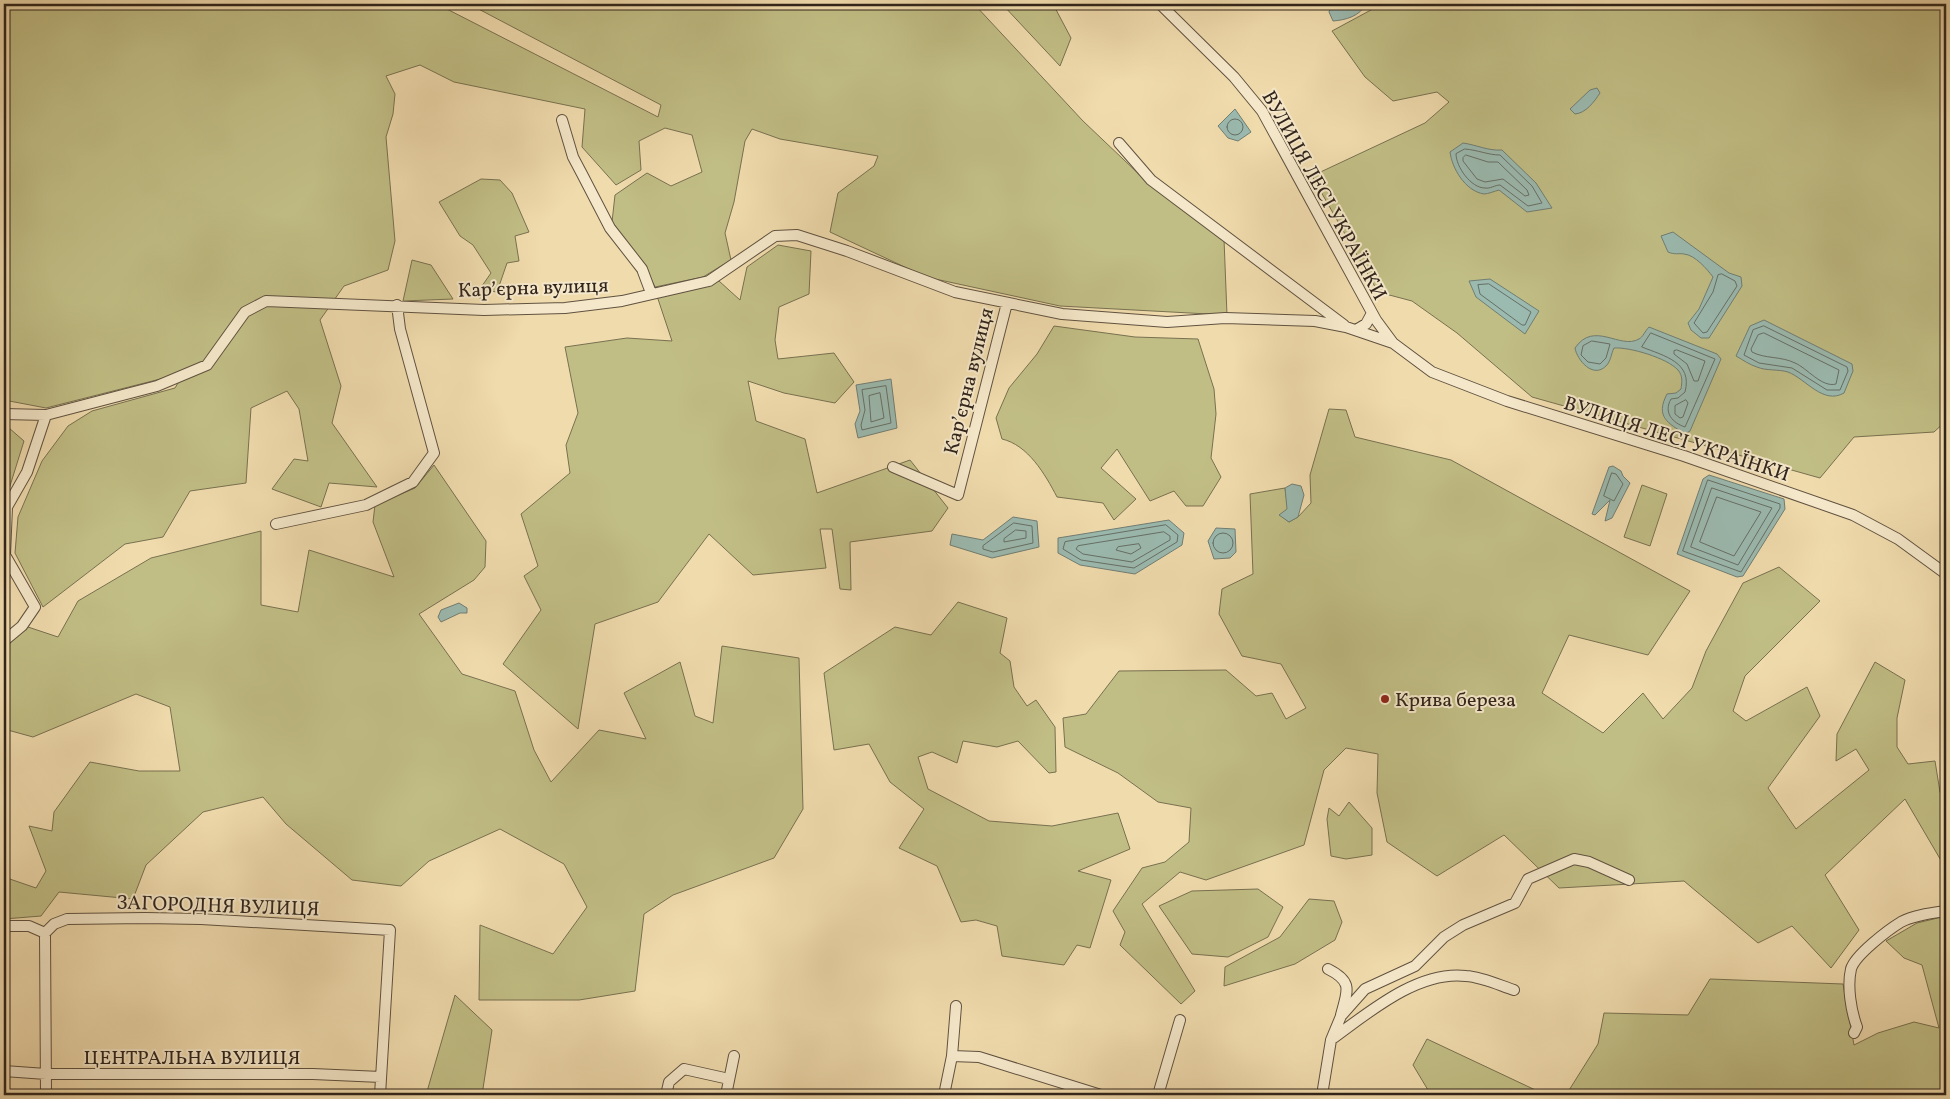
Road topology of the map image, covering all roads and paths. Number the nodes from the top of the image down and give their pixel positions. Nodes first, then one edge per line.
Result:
1 (1160, 4) edge
2 (562, 120) dead end
3 (1118, 143) dead end
4 (651, 293) junction
5 (1007, 303) junction
6 (398, 305) junction
7 (1372, 313) junction
8 (1351, 328) junction
9 (1394, 343) junction
10 (4, 414) edge
11 (46, 415) junction
12 (893, 466) dead end
13 (276, 524) dead end
14 (1946, 574) edge
15 (4, 641) edge
16 (1629, 880) dead end
17 (1946, 911) edge
18 (4, 926) edge
19 (45, 934) junction
20 (1328, 969) dead end
21 (1514, 990) dead end
22 (956, 1006) dead end
23 (1341, 1016) junction
24 (1180, 1020) dead end
25 (1854, 1033) dead end
26 (1331, 1040) junction
27 (734, 1056) dead end
28 (952, 1056) junction
29 (4, 1071) edge
30 (46, 1074) junction
31 (381, 1077) junction
32 (729, 1079) junction
33 (46, 1095) edge
34 (380, 1095) edge
35 (666, 1095) edge
36 (726, 1095) edge
37 (944, 1095) edge
38 (1100, 1095) edge
39 (1158, 1095) edge
40 (1322, 1095) edge

1 - 7 street, ВУЛИЦЯ ЛЕСІ УКРАЇНКИ
2 - 4 street
3 - 8 street
4 - 5 street, Карʼєрна вулиця
4 - 6 street, Карʼєрна вулиця
5 - 8 street, ВУЛИЦЯ ЛЕСІ УКРАЇНКИ
5 - 12 street, Карʼєрна вулиця
6 - 11 street, Карʼєрна вулиця
6 - 13 street
7 - 8 street
7 - 9 street, ВУЛИЦЯ ЛЕСІ УКРАЇНКИ
8 - 9 street, ВУЛИЦЯ ЛЕСІ УКРАЇНКИ
9 - 14 street, ВУЛИЦЯ ЛЕСІ УКРАЇНКИ
10 - 11 street, Карʼєрна вулиця
11 - 15 street
16 - 23 street
17 - 25 street
18 - 19 street
19 - 30 street
19 - 31 street, ЗАГОРОДНЯ ВУЛИЦЯ
20 - 23 street
21 - 26 street
22 - 28 street
23 - 26 street
24 - 39 street
26 - 40 street
27 - 32 street
28 - 37 street
28 - 38 street
29 - 30 street, ЦЕНТРАЛЬНА ВУЛИЦЯ
30 - 31 street, ЦЕНТРАЛЬНА ВУЛИЦЯ
30 - 33 street
31 - 34 street, ЗАГОРОДНЯ ВУЛИЦЯ
32 - 35 street
32 - 36 street

